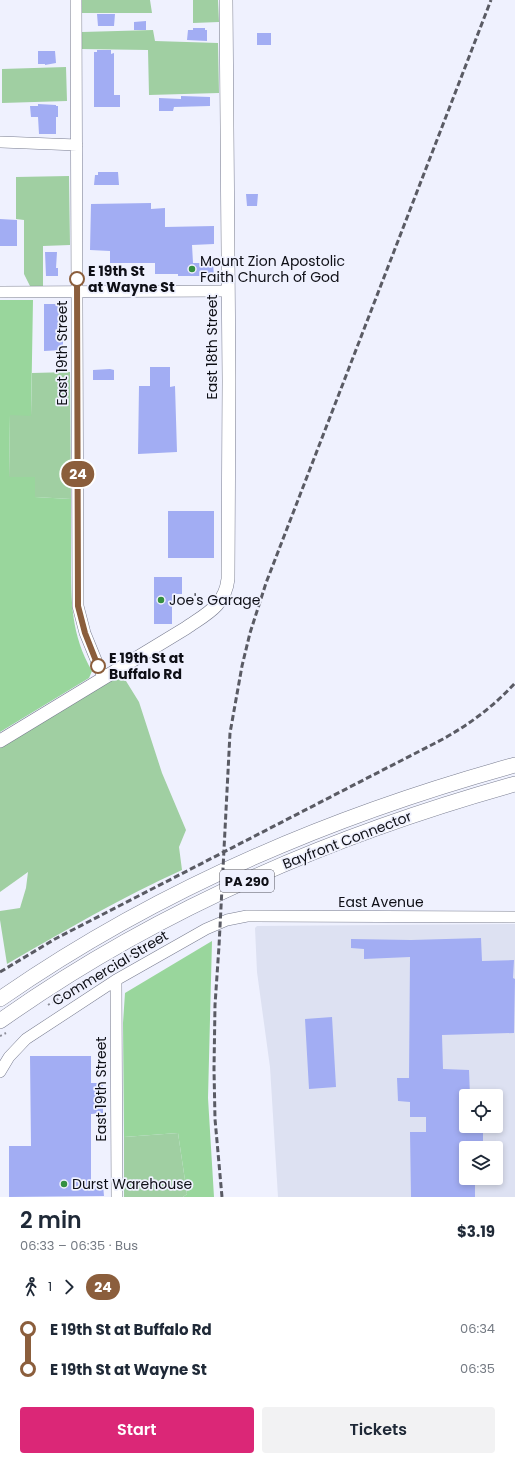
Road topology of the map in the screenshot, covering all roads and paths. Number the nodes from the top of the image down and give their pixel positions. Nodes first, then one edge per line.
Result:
1 (76, 0) edge
2 (226, 0) edge
3 (1, 142) edge
4 (77, 145) junction
5 (228, 291) junction
6 (0, 292) edge
7 (77, 292) junction
8 (103, 677) junction
9 (0, 740) edge
10 (514, 765) edge
11 (515, 784) edge
12 (247, 916) joint
13 (515, 917) edge
14 (165, 936) dead end
15 (116, 980) junction
16 (0, 999) edge
17 (44, 1008) dead end
18 (5, 1025) edge
19 (0, 1036) edge
20 (1, 1070) edge
21 (117, 1197) edge

1 - 4 street, East 19th Street
2 - 5 main road, East 18th Street
3 - 4 street
4 - 7 street, East 19th Street
5 - 7 street
5 - 8 main road, East 18th Street
6 - 7 street
7 - 8 street, East 19th Street
8 - 9 main road
10 - 16 highway, Bayfront Connector / PA 290
11 - 18 highway, Bayfront Connector / PA 290
12 - 13 street, East Avenue
12 - 15 street, Commercial Street
14 - 17 path
15 - 20 street, Commercial Street
15 - 21 street, East 19th Street
18 - 19 path

